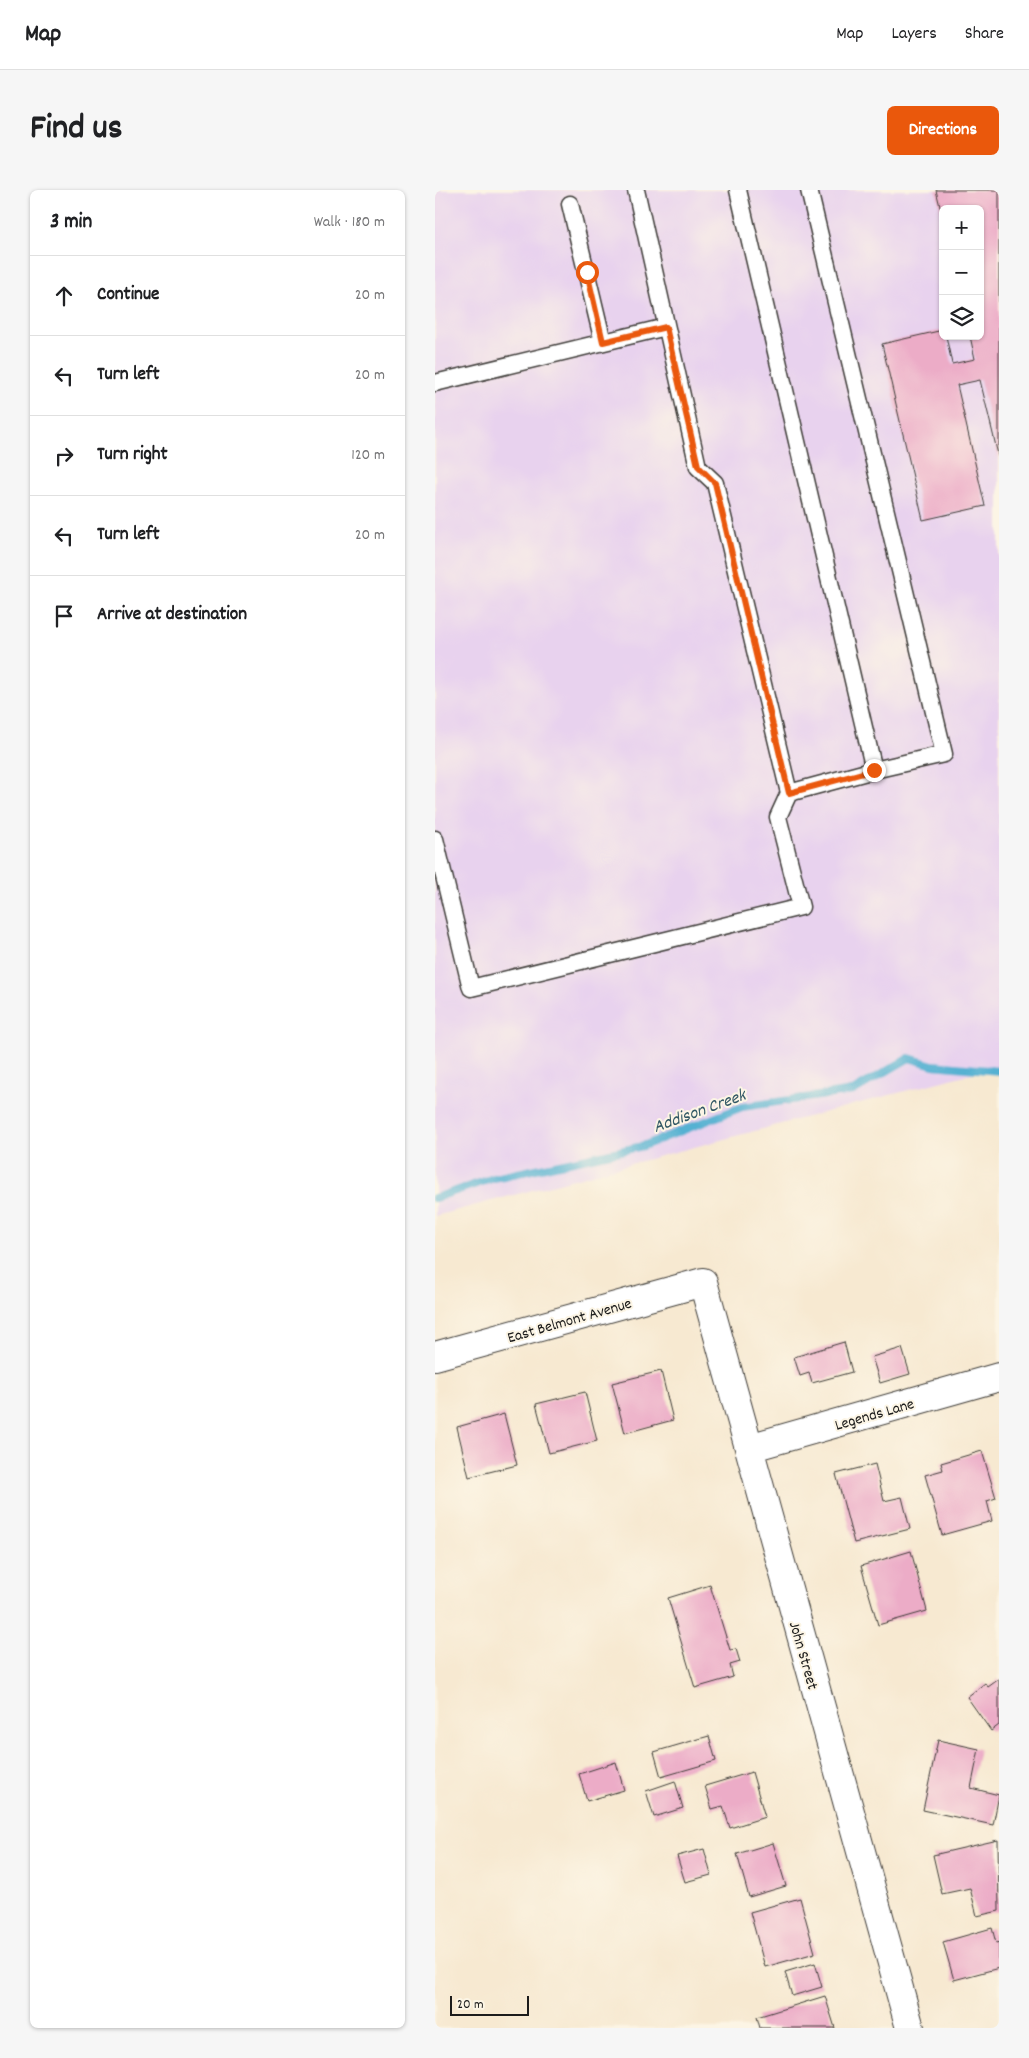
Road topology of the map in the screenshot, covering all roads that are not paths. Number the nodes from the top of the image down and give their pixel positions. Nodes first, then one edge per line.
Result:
1 (636, 190) edge
2 (738, 190) edge
3 (809, 190) edge
4 (570, 204) dead end
5 (666, 327) junction
6 (603, 342) junction
7 (435, 383) edge
8 (874, 770) junction
9 (789, 793) junction
10 (435, 839) edge
11 (703, 1282) joint
12 (435, 1356) edge
13 (999, 1378) edge
14 (749, 1448) junction
15 (910, 2028) edge

1 - 5 lane
2 - 8 lane
3 - 8 lane
4 - 6 lane
5 - 6 lane
5 - 9 lane
6 - 7 lane
8 - 9 lane
9 - 10 lane
11 - 12 street, East Belmont Avenue
11 - 14 street, John Street
13 - 14 street, Legends Lane
14 - 15 street, John Street

